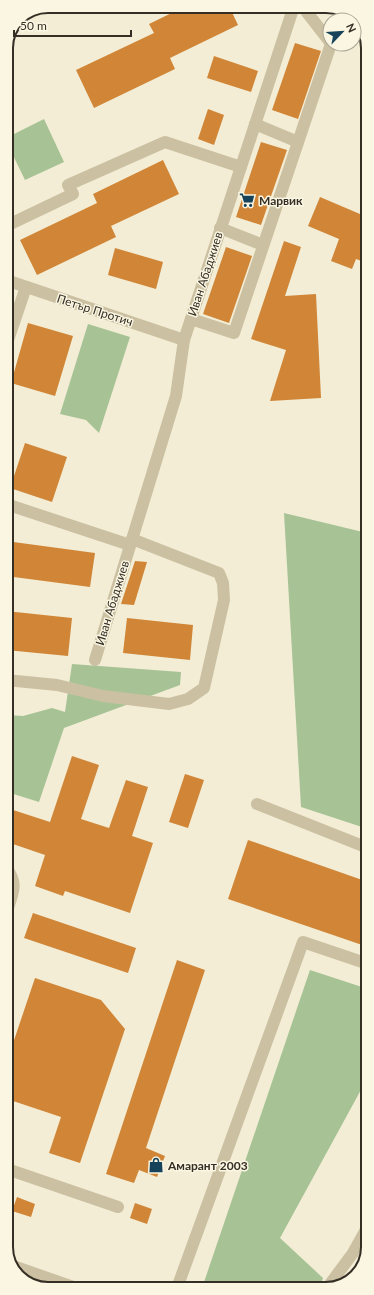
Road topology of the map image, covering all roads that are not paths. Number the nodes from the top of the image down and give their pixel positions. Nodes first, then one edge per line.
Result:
1 (292, 13) edge
2 (307, 13) edge
3 (322, 32) edge
4 (327, 52) edge
5 (255, 124) junction
6 (298, 142) junction
7 (241, 167) junction
8 (13, 223) edge
9 (220, 228) junction
10 (263, 245) junction
11 (13, 282) edge
12 (26, 287) junction
13 (191, 319) junction
14 (13, 325) edge
15 (184, 340) junction
16 (13, 506) edge
17 (131, 542) junction
18 (95, 660) dead end
19 (13, 681) edge
20 (257, 804) dead end
21 (361, 845) edge
22 (13, 878) edge
23 (13, 891) edge
24 (361, 962) edge
25 (13, 1171) edge
26 (118, 1207) dead end
27 (361, 1239) edge
28 (21, 1269) edge
29 (332, 1281) edge
30 (59, 1282) edge
31 (180, 1282) edge

1 - 5 street, Иван Абаджиев
2 - 3 street
4 - 6 street
5 - 6 street
5 - 7 street, Иван Абаджиев
6 - 10 street
7 - 8 street
7 - 9 street, Иван Абаджиев
9 - 10 street
9 - 13 street, Иван Абаджиев
10 - 13 street
11 - 12 street, Петър Протич
12 - 14 street
12 - 15 street, Петър Протич
13 - 15 street, Иван Абаджиев
15 - 17 street, Иван Абаджиев
16 - 17 street, Иван Абаджиев
17 - 18 street, Иван Абаджиев
17 - 19 street
20 - 21 street
22 - 23 street
24 - 31 street
25 - 26 street
27 - 29 street
28 - 30 street

